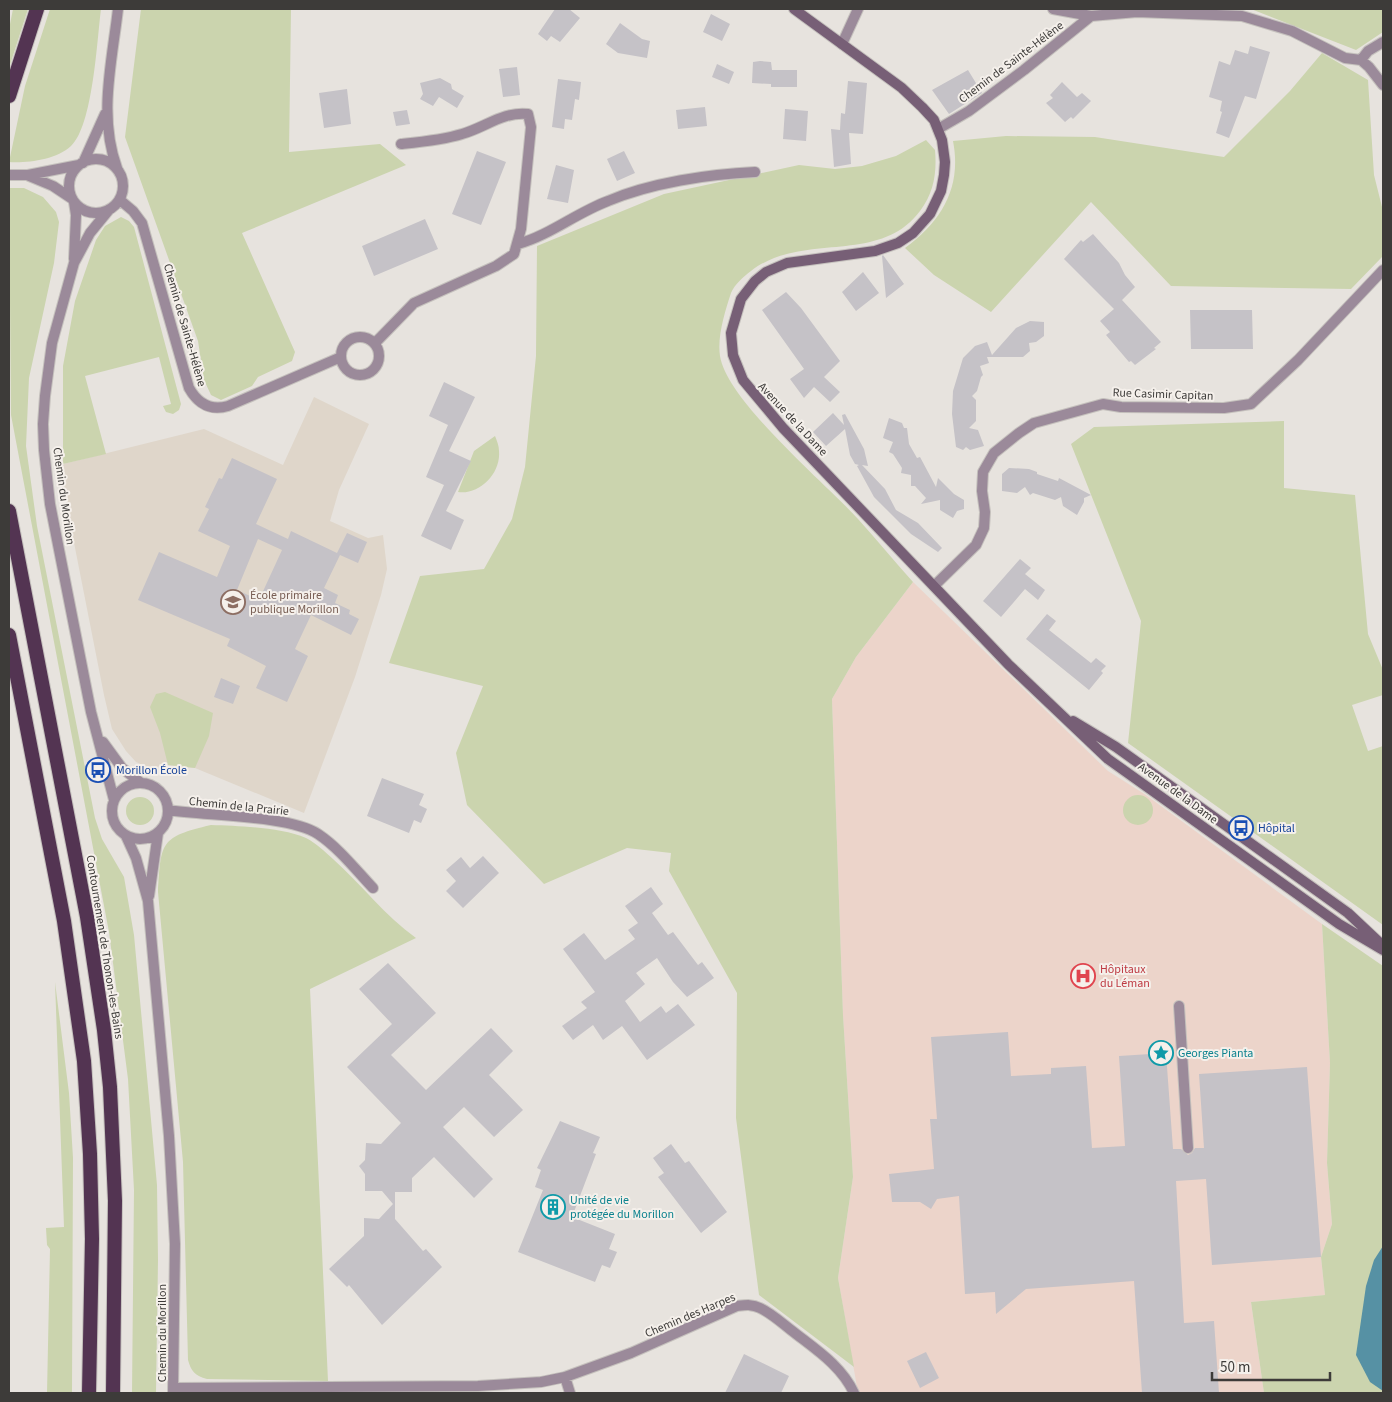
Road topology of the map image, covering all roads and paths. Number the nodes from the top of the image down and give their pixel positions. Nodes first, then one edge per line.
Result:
1 (37, 9) edge
2 (118, 9) edge
3 (794, 9) edge
4 (858, 9) edge
5 (1053, 9) edge
6 (1091, 16) junction
7 (1383, 42) edge
8 (842, 44) junction
9 (1361, 60) junction
10 (1383, 85) edge
11 (9, 96) edge
12 (106, 113) junction
13 (938, 129) junction
14 (401, 144) dead end
15 (81, 164) junction
16 (117, 169) junction
17 (755, 172) dead end
18 (12, 175) edge
19 (28, 175) junction
20 (72, 200) junction
21 (120, 200) junction
22 (108, 211) junction
23 (518, 244) junction
24 (74, 263) junction
25 (1383, 270) edge
26 (375, 342) junction
27 (341, 357) junction
28 (9, 511) edge
29 (934, 586) junction
30 (9, 634) edge
31 (1064, 715) junction
32 (96, 732) junction
33 (141, 783) junction
34 (114, 800) junction
35 (168, 810) junction
36 (158, 833) junction
37 (126, 836) junction
38 (373, 888) dead end
39 (148, 901) junction
40 (1383, 948) edge
41 (1179, 1006) dead end
42 (1188, 1148) dead end
43 (565, 1377) junction
44 (489, 1390) edge
45 (173, 1391) edge
46 (89, 1393) edge
47 (113, 1393) edge
48 (570, 1393) edge
49 (854, 1393) edge

1 - 11 highway
2 - 12 street
3 - 8 main road, Avenue de la Dame
4 - 8 street
5 - 6 street
6 - 9 street
6 - 13 street, Chemin de Sainte-Hélène
7 - 9 street
8 - 13 main road, Avenue de la Dame
9 - 10 street
12 - 15 street
12 - 16 street
13 - 29 main road, Avenue de la Dame
14 - 23 street
15 - 16 street
15 - 19 street
15 - 20 street
16 - 21 street
17 - 23 street
18 - 19 street
19 - 20 street
20 - 22 street
20 - 24 street, Chemin du Morillon
21 - 22 street
21 - 27 street, Chemin de Sainte-Hélène
22 - 24 street, Chemin du Morillon
23 - 26 street
24 - 32 street, Chemin du Morillon
25 - 29 street, Rue Casimir Capitan
26 - 27 street
26 - 27 street
28 - 47 highway, Contournement de Thonon-les-Bains
29 - 31 main road, Avenue de la Dame
30 - 46 highway
31 - 40 main road, Avenue de la Dame
31 - 40 main road, Avenue de la Dame
32 - 33 street, Chemin du Morillon
32 - 34 street, Chemin du Morillon
33 - 34 street
33 - 35 street
34 - 37 street
35 - 36 street
35 - 38 street, Chemin de la Prairie
36 - 37 street
36 - 39 street, Chemin du Morillon
37 - 39 street, Chemin du Morillon
39 - 45 street, Chemin du Morillon
41 - 42 street
43 - 44 street, Chemin du Morillon
43 - 48 street
43 - 49 street, Chemin des Harpes
44 - 45 street, Chemin du Morillon

